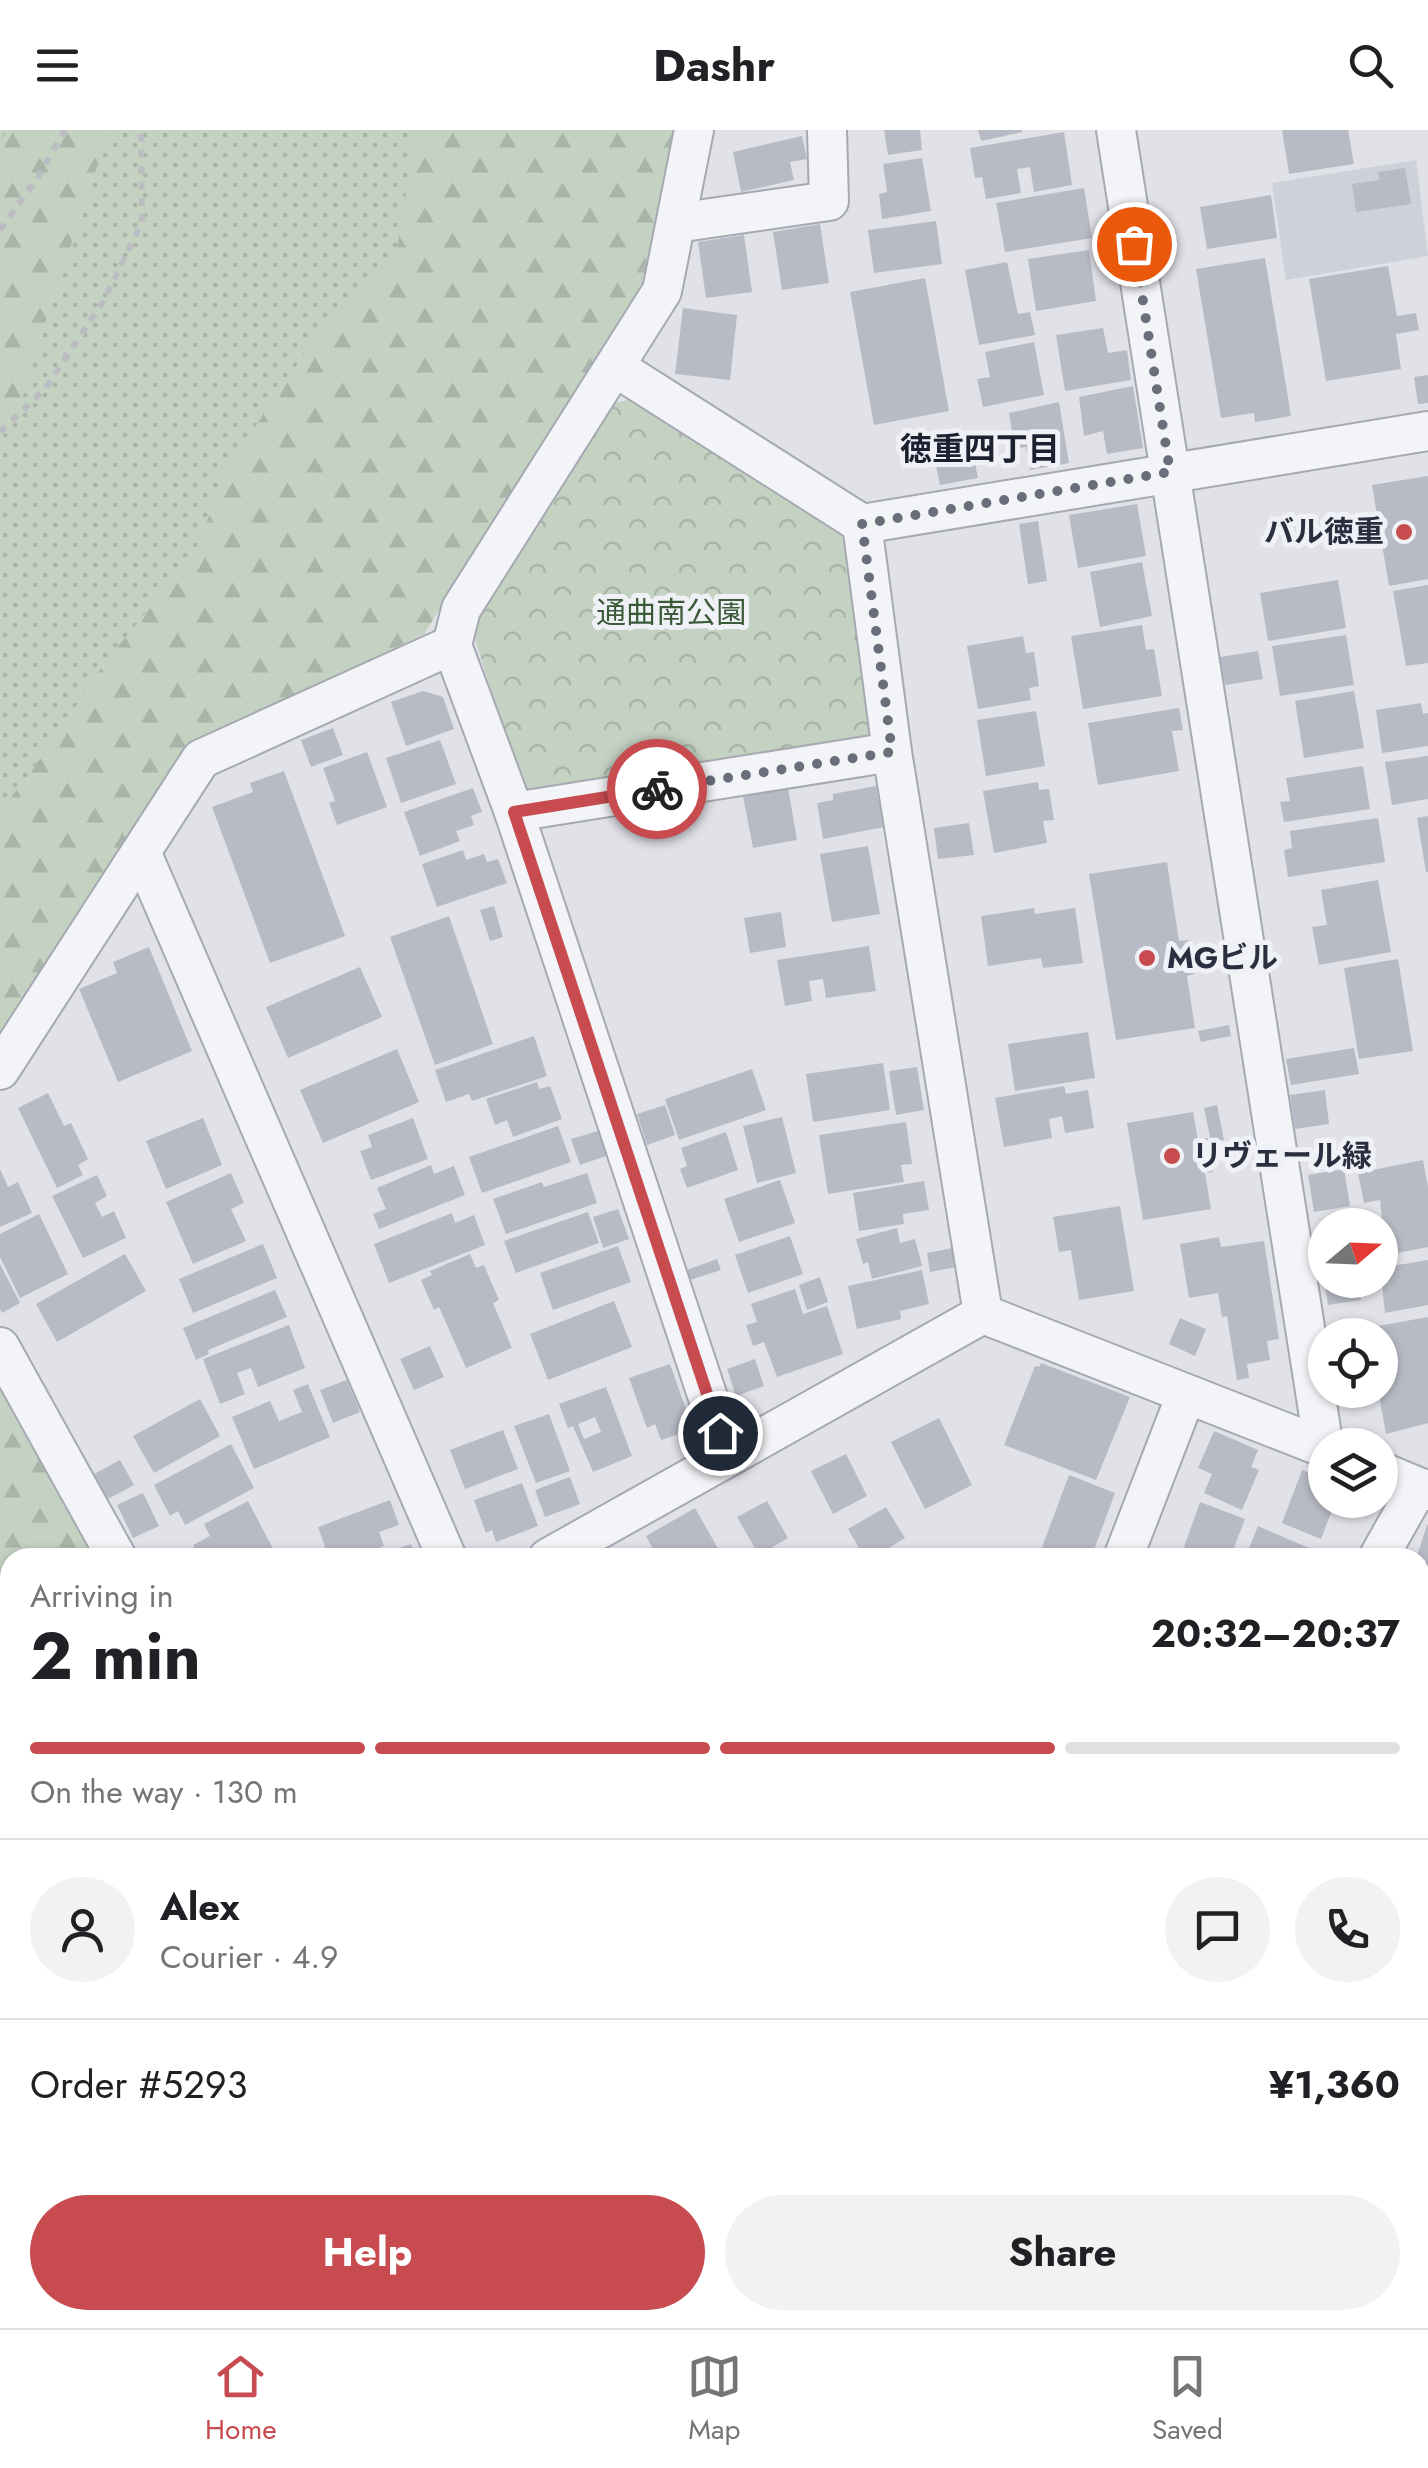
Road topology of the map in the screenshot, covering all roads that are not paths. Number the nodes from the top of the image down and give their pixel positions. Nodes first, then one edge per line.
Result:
1 (694, 130) edge
2 (828, 130) edge
3 (1116, 130) edge
4 (676, 223) junction
5 (615, 367) junction
6 (1428, 431) edge
7 (1170, 472) junction
8 (862, 524) junction
9 (452, 645) junction
10 (892, 752) junction
11 (514, 812) junction
12 (142, 854) junction
13 (0, 1070) edge
14 (984, 1314) junction
15 (0, 1348) edge
16 (1186, 1395) junction
17 (1321, 1428) edge
18 (1308, 1442) edge
19 (727, 1455) junction
20 (1398, 1479) edge
21 (1423, 1489) edge
22 (607, 1543) edge
23 (111, 1548) edge
24 (443, 1548) edge
25 (1127, 1548) edge
26 (1385, 1548) edge

1 - 4 street
2 - 4 street
3 - 7 street
4 - 5 street
5 - 8 street
5 - 9 street
6 - 7 street
7 - 8 street
7 - 17 street
8 - 10 street
9 - 11 street
9 - 12 street
10 - 11 street
10 - 14 street
11 - 19 street
12 - 13 street
12 - 24 street
14 - 16 street
14 - 19 street
15 - 23 street
16 - 18 street
16 - 25 street
19 - 22 street
20 - 21 street
21 - 26 street

